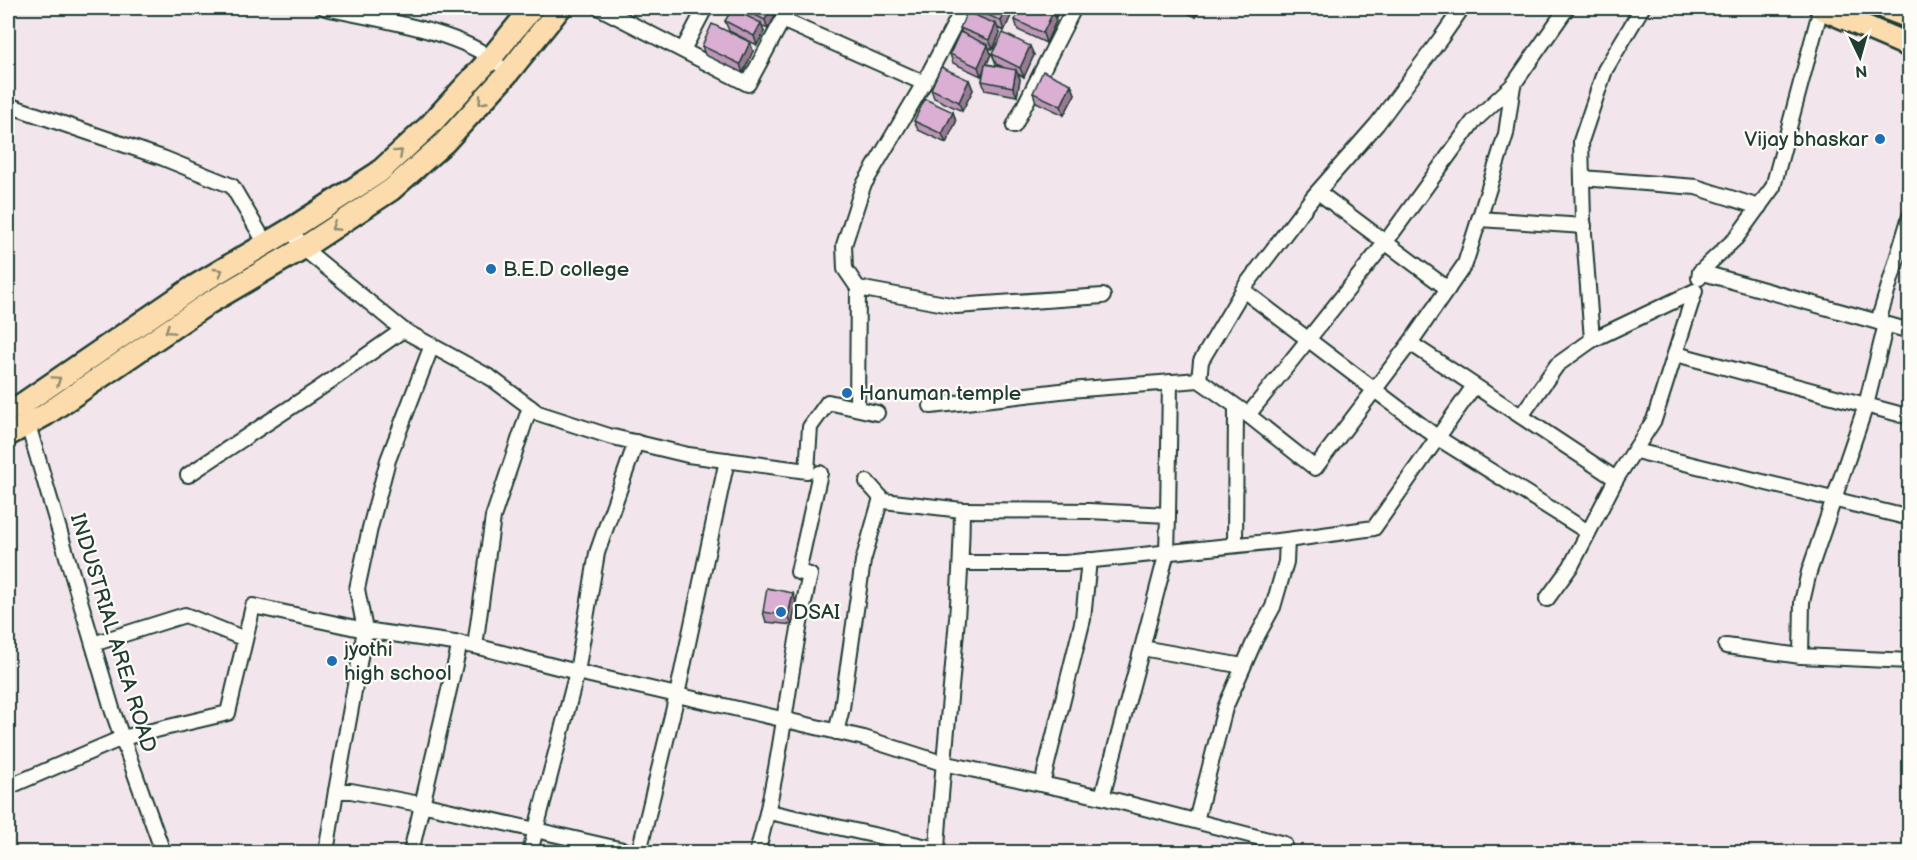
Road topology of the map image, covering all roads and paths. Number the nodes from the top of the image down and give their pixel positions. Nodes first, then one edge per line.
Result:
1 (325, 8) edge
2 (532, 8) edge
3 (560, 8) edge
4 (600, 8) edge
5 (705, 8) edge
6 (963, 8) edge
7 (1074, 8) edge
8 (1462, 8) edge
9 (1567, 8) edge
10 (1642, 8) edge
11 (1821, 8) edge
12 (1886, 8) edge
13 (786, 14) edge
14 (1910, 17) edge
15 (1910, 46) edge
16 (683, 50) junction
17 (491, 58) junction
18 (508, 73) junction
19 (924, 83) junction
20 (1513, 85) junction
21 (8, 105) edge
22 (429, 126) junction
23 (1014, 126) dead end
24 (445, 142) junction
25 (378, 173) junction
26 (1582, 178) junction
27 (391, 190) junction
28 (1318, 192) junction
29 (1759, 207) junction
30 (1910, 216) edge
31 (1479, 219) junction
32 (1584, 226) junction
33 (291, 229) junction
34 (1385, 243) junction
35 (266, 244) junction
36 (303, 248) junction
37 (1701, 272) junction
38 (858, 288) junction
39 (1448, 289) junction
40 (1243, 290) junction
41 (1695, 291) junction
42 (1102, 296) dead end
43 (1882, 323) junction
44 (403, 330) junction
45 (1910, 331) edge
46 (1592, 340) junction
47 (1307, 341) junction
48 (1410, 344) junction
49 (432, 345) junction
50 (1676, 354) junction
51 (1198, 380) junction
52 (1170, 382) junction
53 (1474, 386) junction
54 (1374, 390) junction
55 (1866, 405) junction
56 (931, 406) dead end
57 (530, 407) junction
58 (857, 408) junction
59 (1242, 411) junction
60 (19, 413) edge
61 (877, 413) dead end
62 (1521, 417) junction
63 (1910, 417) edge
64 (8, 435) edge
65 (1438, 438) junction
66 (636, 442) junction
67 (1636, 451) junction
68 (727, 460) junction
69 (820, 473) dead end
70 (188, 475) dead end
71 (1617, 479) junction
72 (867, 482) dead end
73 (881, 498) junction
74 (1835, 500) junction
75 (962, 510) junction
76 (1168, 515) junction
77 (1910, 518) edge
78 (1588, 532) junction
79 (1287, 540) junction
80 (1235, 545) junction
81 (1167, 552) junction
82 (1089, 560) junction
83 (962, 563) junction
84 (1547, 599) dead end
85 (365, 630) junction
86 (245, 639) junction
87 (460, 643) junction
88 (93, 644) junction
89 (475, 646) junction
90 (1726, 646) dead end
91 (1142, 648) junction
92 (1801, 656) junction
93 (1910, 660) edge
94 (1243, 666) junction
95 (577, 672) junction
96 (677, 695) junction
97 (784, 720) junction
98 (836, 732) junction
99 (122, 738) junction
100 (942, 764) junction
101 (1042, 784) junction
102 (8, 787) edge
103 (336, 790) junction
104 (1102, 797) junction
105 (421, 804) junction
106 (769, 812) junction
107 (1196, 821) junction
108 (536, 831) junction
109 (941, 851) edge
110 (163, 852) edge
111 (326, 852) edge
112 (411, 852) edge
113 (530, 852) edge
114 (633, 852) edge
115 (639, 852) edge
116 (757, 852) edge
117 (1282, 852) edge

1 - 17 street
2 - 17 main road
3 - 18 main road
4 - 16 street
5 - 16 street
6 - 19 street
7 - 23 street
8 - 28 street
9 - 20 street
10 - 26 street
11 - 15 highway
11 - 29 street
12 - 14 highway
13 - 16 street
13 - 19 street
17 - 18 street
17 - 22 main road
18 -> 24 main road
19 - 38 street
20 - 31 street
20 - 34 street
21 - 35 street
22 - 24 main road
25 -> 22 main road
24 - 27 main road
25 - 27 main road
25 - 33 main road
26 - 29 street
26 - 32 street
27 -> 36 main road
28 - 34 street
28 - 40 street
29 - 37 street
30 - 43 street
31 - 32 street
31 - 39 street
32 - 46 street
33 - 35 main road
33 - 36 street
34 - 39 street
34 - 47 street
60 -> 35 main road
36 - 44 street
36 -> 60 main road
37 - 41 street
37 - 43 street
38 - 42 street
38 - 58 street
39 - 48 street
40 - 47 street
40 - 51 street
41 - 46 street
41 - 50 street
43 - 45 street
43 - 55 street
44 - 49 street
44 - 70 street
46 - 62 street
47 - 54 street
47 - 59 street
48 - 53 street
48 - 54 street
49 - 57 street
49 - 85 street
50 - 55 street
50 - 67 street
51 - 52 street
51 - 59 street
52 - 56 street
52 - 76 street
53 - 62 street
53 - 65 street
54 - 59 street
54 - 65 street
55 - 63 street
55 - 74 street
57 - 66 street
57 - 89 street
58 - 61 street
58 - 68 street
59 - 80 street
60 - 64 main road
60 - 88 street, INDUSTRIAL AREA ROAD
62 - 71 street
65 - 78 street
65 - 79 street
66 - 68 street
66 - 95 street
67 - 71 street
67 - 74 street
68 - 96 street
69 - 97 street
71 - 78 street
72 - 73 street
73 - 75 street
73 - 98 street
74 - 77 street
74 - 92 street
75 - 76 street
75 - 83 street
76 - 81 street
78 - 84 street
79 - 80 street
79 - 94 street
80 - 81 street
81 - 82 street
81 - 91 street
82 - 83 street
82 - 101 street
83 - 100 street
85 - 86 street
85 - 87 street
85 - 103 street
86 - 88 street
86 - 99 street
87 - 89 street
87 - 105 street
88 - 99 street, INDUSTRIAL AREA ROAD
89 - 95 street
90 - 92 street
91 - 94 street
91 - 104 street
92 - 93 street
94 - 107 street
95 - 96 street
95 - 108 street
96 - 97 street
96 - 115 street
97 - 98 street
97 - 106 street
98 - 100 street
99 - 102 street
99 - 110 street, INDUSTRIAL AREA ROAD
100 - 101 street
100 - 109 street
101 - 104 street
103 - 105 street
103 - 111 street
104 - 107 street
105 - 108 street
105 - 112 street
106 - 109 street
106 - 116 street
107 - 117 street
108 - 113 street
108 - 114 street

